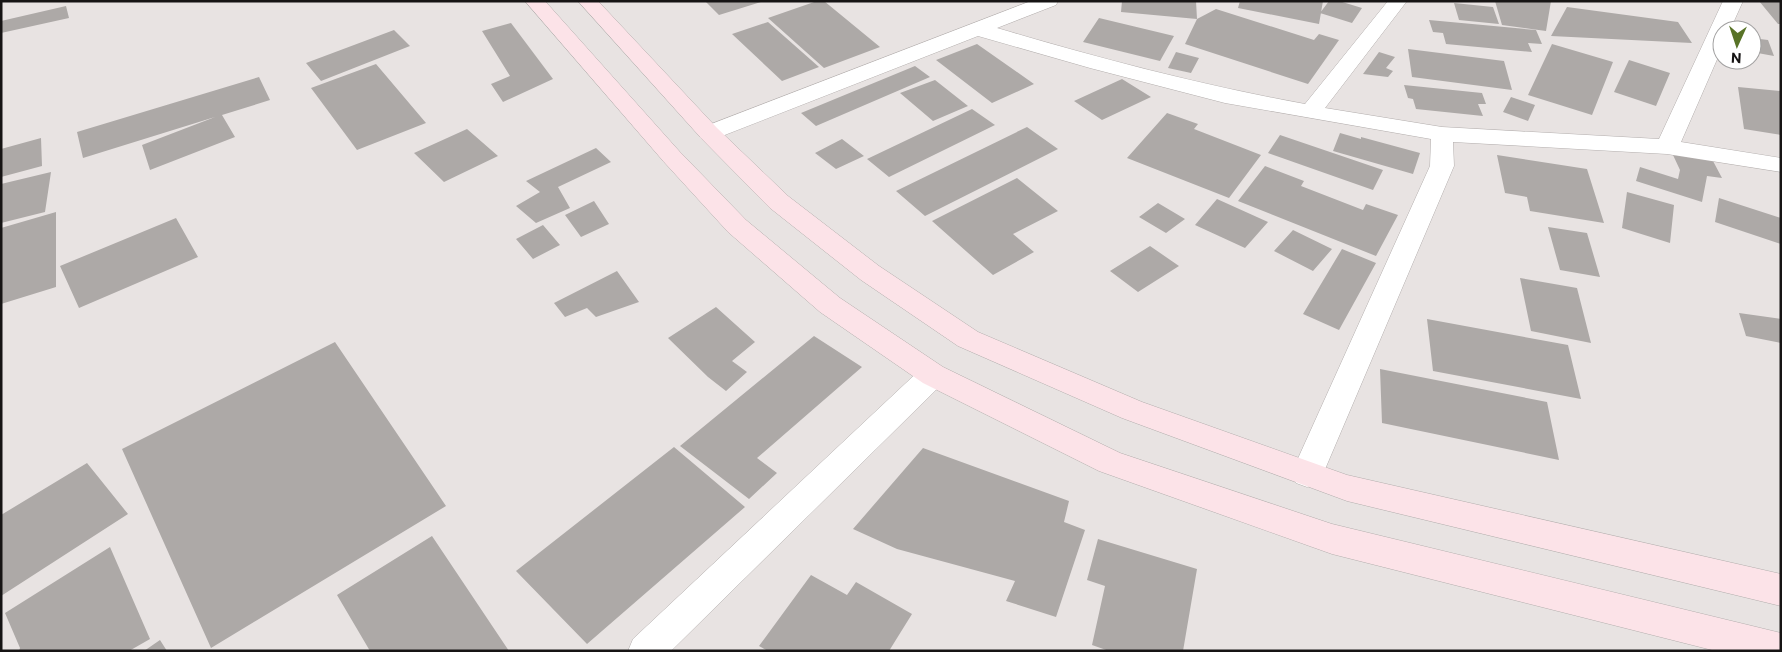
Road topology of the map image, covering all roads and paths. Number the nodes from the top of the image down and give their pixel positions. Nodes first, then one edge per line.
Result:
1 (534, 1) edge
2 (587, 1) edge
3 (1049, 1) edge
4 (1398, 1) edge
5 (1733, 1) edge
6 (977, 28) junction
7 (1310, 112) junction
8 (709, 133) junction
9 (1442, 134) junction
10 (1667, 147) junction
11 (1781, 166) edge
12 (933, 375) junction
13 (1307, 474) junction
14 (1781, 590) edge
15 (1781, 650) edge
16 (646, 651) edge

1 - 12 main road
2 - 8 main road
3 - 6 street
4 - 7 street
5 - 10 street
6 - 7 street
6 - 8 street
7 - 9 street
8 - 13 main road
9 - 10 street
9 - 13 street
10 - 11 street
12 - 15 main road
12 - 16 street
13 - 14 main road

